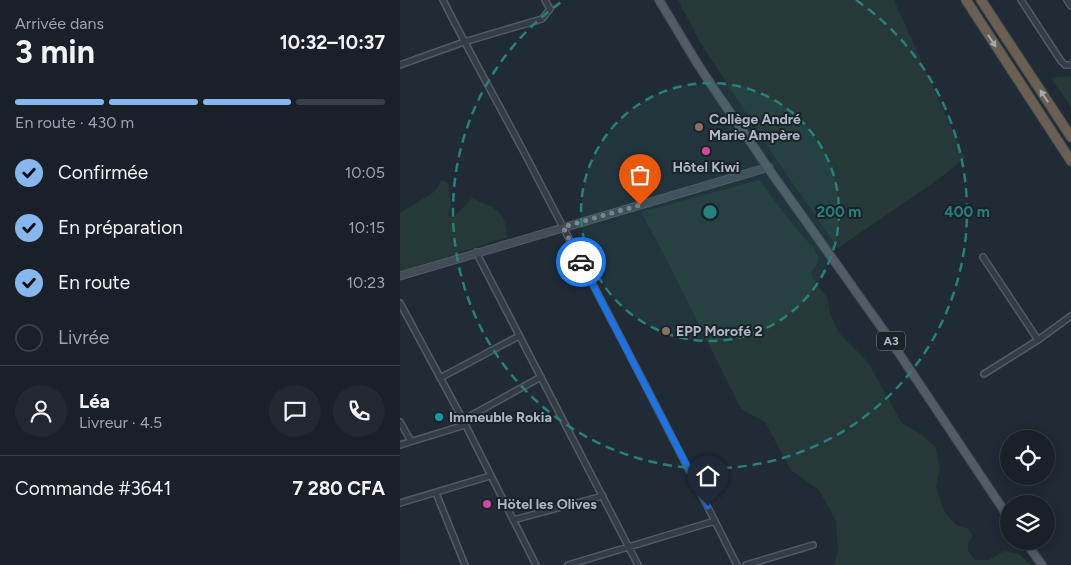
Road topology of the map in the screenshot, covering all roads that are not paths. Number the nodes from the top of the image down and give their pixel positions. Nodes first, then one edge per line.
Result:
1 (443, 0) edge
2 (546, 0) edge
3 (659, 0) edge
4 (966, 0) edge
5 (981, 0) edge
6 (1021, 0) edge
7 (1067, 0) edge
8 (1071, 6) edge
9 (464, 42) junction
10 (400, 65) edge
11 (1071, 65) edge
12 (1071, 137) edge
13 (1071, 161) edge
14 (768, 167) junction
15 (563, 227) junction
16 (476, 252) junction
17 (983, 257) dead end
18 (400, 276) edge
19 (400, 303) edge
20 (1071, 316) edge
21 (520, 336) junction
22 (1038, 340) junction
23 (984, 374) dead end
24 (541, 377) junction
25 (440, 378) junction
26 (400, 422) edge
27 (464, 423) junction
28 (411, 441) junction
29 (400, 445) edge
30 (490, 476) junction
31 (436, 493) junction
32 (603, 496) junction
33 (400, 503) edge
34 (1000, 505) edge
35 (513, 520) junction
36 (715, 521) junction
37 (813, 545) dead end
38 (629, 546) junction
39 (1031, 550) edge
40 (465, 565) edge
41 (536, 565) edge
42 (568, 565) edge
43 (638, 565) edge
44 (737, 565) edge
45 (746, 565) edge
46 (1042, 565) edge

1 - 9 street
2 - 9 street
3 - 14 main road, A3
4 -> 13 highway
12 -> 5 highway
6 - 11 street
7 - 8 street
9 - 10 street
9 - 15 street
14 - 15 street
14 - 34 main road, A3
15 - 16 street
15 - 36 street
16 - 18 street
16 - 21 street
17 - 22 street
19 - 25 street
20 - 22 street
21 - 24 street
21 - 25 street
22 - 23 street
24 - 27 street
24 - 32 street
25 - 27 street
26 - 28 street
27 - 28 street
27 - 30 street
28 - 29 street
30 - 31 street
30 - 35 street
31 - 33 street
31 - 40 street
32 - 35 street
32 - 38 street
35 - 41 street
36 - 38 street
36 - 44 street
37 - 45 street
38 - 42 street
38 - 43 street
39 - 46 main road

